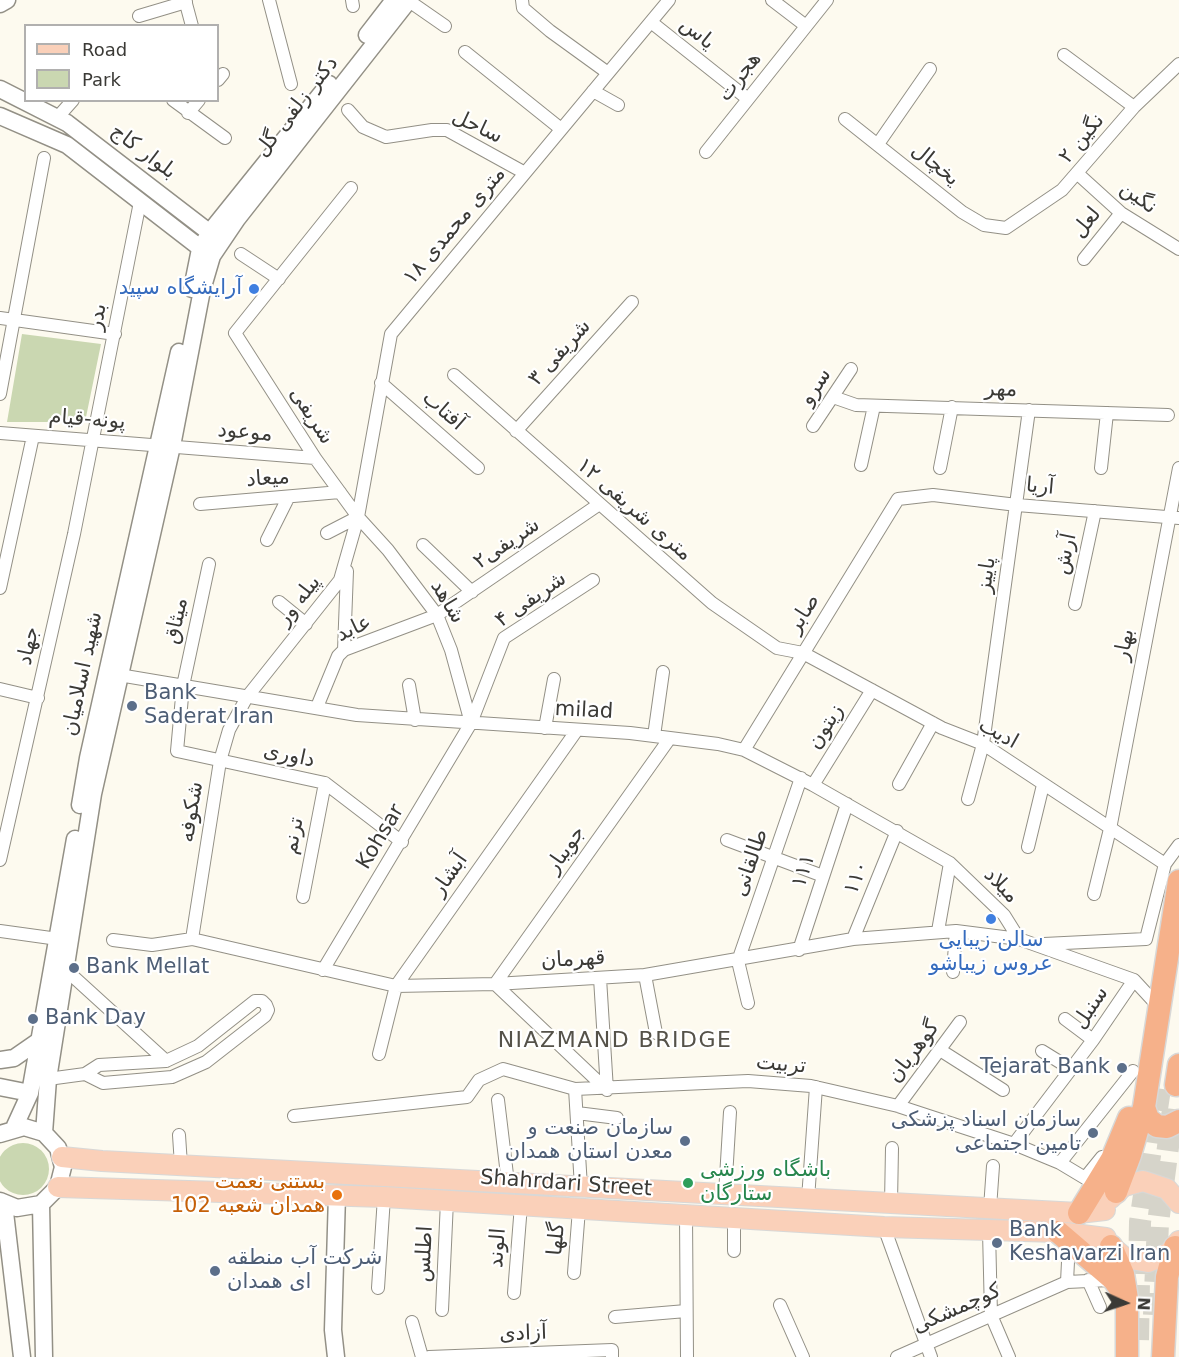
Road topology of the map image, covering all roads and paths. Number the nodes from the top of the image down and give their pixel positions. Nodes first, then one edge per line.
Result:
1 (7, 0) edge
2 (269, 0) edge
3 (394, 0) edge
4 (409, 0) edge
5 (669, 0) edge
6 (772, 0) edge
7 (827, 0) edge
8 (185, 1) edge
9 (0, 4) edge
10 (523, 4) edge
11 (139, 16) dead end
12 (651, 22) junction
13 (191, 24) edge
14 (445, 26) dead end
15 (806, 26) junction
16 (465, 52) dead end
17 (1064, 55) dead end
18 (1179, 64) edge
19 (930, 69) dead end
20 (608, 73) junction
21 (291, 84) dead end
22 (0, 89) edge
23 (593, 90) junction
24 (748, 99) junction
25 (24, 101) edge
26 (26, 102) edge
27 (71, 102) edge
28 (175, 102) edge
29 (197, 102) edge
30 (618, 105) dead end
31 (1134, 107) junction
32 (348, 110) dead end
33 (188, 113) junction
34 (0, 116) edge
35 (57, 118) junction
36 (845, 119) dead end
37 (561, 129) junction
38 (225, 138) dead end
39 (878, 144) junction
40 (706, 152) dead end
41 (44, 158) dead end
42 (525, 173) junction
43 (1078, 174) junction
44 (351, 188) dead end
45 (140, 202) junction
46 (1121, 213) junction
47 (1006, 228) joint
48 (211, 245) junction
49 (1179, 249) edge
50 (241, 254) dead end
51 (1084, 259) dead end
52 (279, 279) junction
53 (632, 302) dead end
54 (0, 318) edge
55 (15, 320) junction
56 (115, 334) junction
57 (851, 369) dead end
58 (454, 375) dead end
59 (381, 383) junction
60 (0, 394) edge
61 (833, 397) junction
62 (874, 406) junction
63 (952, 407) junction
64 (1029, 410) junction
65 (1107, 413) junction
66 (1168, 415) dead end
67 (813, 426) dead end
68 (516, 431) junction
69 (0, 433) edge
70 (33, 436) junction
71 (94, 440) junction
72 (165, 445) junction
73 (315, 458) junction
74 (861, 465) dead end
75 (478, 468) dead end
76 (940, 468) dead end
77 (1101, 468) dead end
78 (1179, 468) edge
79 (340, 492) junction
80 (288, 498) junction
81 (898, 498) joint
82 (200, 504) dead end
83 (598, 505) junction
84 (1017, 505) junction
85 (1095, 511) junction
86 (358, 517) junction
87 (1174, 518) edge
88 (327, 533) dead end
89 (267, 540) dead end
90 (423, 545) dead end
91 (347, 556) junction
92 (209, 564) dead end
93 (593, 580) dead end
94 (0, 588) edge
95 (472, 592) junction
96 (279, 602) dead end
97 (1075, 604) dead end
98 (437, 615) junction
99 (306, 624) junction
100 (344, 650) junction
101 (803, 652) junction
102 (663, 672) dead end
103 (119, 675) junction
104 (554, 679) dead end
105 (409, 685) dead end
106 (183, 686) junction
107 (0, 689) edge
108 (872, 690) junction
109 (247, 697) junction
110 (38, 698) junction
111 (317, 707) junction
112 (415, 720) junction
113 (471, 723) junction
114 (933, 723) junction
115 (546, 728) junction
116 (578, 730) junction
117 (654, 736) junction
118 (669, 738) junction
119 (983, 744) junction
120 (744, 750) junction
121 (220, 761) junction
122 (801, 778) junction
123 (325, 783) junction
124 (899, 784) dead end
125 (813, 785) junction
126 (1043, 785) junction
127 (968, 799) dead end
128 (847, 804) junction
129 (1110, 829) junction
130 (897, 831) junction
131 (727, 840) dead end
132 (402, 842) junction
133 (1179, 844) edge
134 (1028, 848) dead end
135 (774, 855) junction
136 (0, 860) edge
137 (950, 863) junction
138 (1172, 872) edge
139 (823, 876) junction
140 (1094, 894) dead end
141 (303, 897) dead end
142 (0, 931) edge
143 (938, 931) junction
144 (956, 931) junction
145 (58, 939) junction
146 (192, 939) junction
147 (853, 939) junction
148 (1019, 939) junction
149 (113, 940) dead end
150 (1037, 945) junction
151 (799, 950) junction
152 (738, 961) junction
153 (66, 970) junction
154 (323, 970) junction
155 (953, 972) dead end
156 (1179, 973) edge
157 (645, 975) junction
158 (600, 978) junction
159 (1134, 980) junction
160 (495, 984) junction
161 (396, 986) junction
162 (748, 1003) dead end
163 (1158, 1006) junction
164 (1065, 1019) dead end
165 (960, 1022) dead end
166 (656, 1033) dead end
167 (40, 1040) junction
168 (1093, 1040) junction
169 (940, 1050) junction
170 (1042, 1051) dead end
171 (380, 1054) dead end
172 (0, 1060) edge
173 (166, 1061) junction
174 (1071, 1069) junction
175 (85, 1074) junction
176 (48, 1079) junction
177 (1156, 1083) edge
178 (0, 1087) edge
179 (816, 1087) junction
180 (575, 1089) junction
181 (608, 1089) junction
182 (1003, 1090) dead end
183 (30, 1093) junction
184 (498, 1100) dead end
185 (898, 1106) junction
186 (730, 1112) dead end
187 (577, 1113) junction
188 (294, 1116) dead end
189 (618, 1118) dead end
190 (1179, 1121) edge
191 (7, 1131) edge
192 (44, 1133) junction
193 (1122, 1133) junction
194 (179, 1135) dead end
195 (1014, 1144) junction
196 (892, 1148) dead end
197 (62, 1157) junction
198 (1060, 1163) junction
199 (181, 1166) junction
200 (993, 1166) dead end
201 (508, 1183) junction
202 (58, 1187) junction
203 (581, 1187) junction
204 (725, 1194) junction
205 (337, 1195) junction
206 (384, 1197) junction
207 (808, 1199) junction
208 (447, 1201) junction
209 (1110, 1201) junction
210 (2, 1203) edge
211 (891, 1203) junction
212 (1179, 1203) edge
213 (41, 1204) junction
214 (521, 1205) junction
215 (990, 1208) junction
216 (579, 1209) junction
217 (1079, 1213) junction
218 (686, 1215) junction
219 (734, 1218) junction
220 (884, 1227) junction
221 (988, 1231) junction
222 (1063, 1236) junction
223 (4, 1239) edge
224 (1108, 1242) junction
225 (1177, 1244) edge
226 (734, 1251) dead end
227 (574, 1273) dead end
228 (1088, 1280) junction
229 (1114, 1280) junction
230 (1067, 1282) junction
231 (378, 1288) dead end
232 (514, 1293) dead end
233 (1179, 1296) edge
234 (780, 1305) dead end
235 (1100, 1307) dead end
236 (1127, 1309) junction
237 (442, 1310) dead end
238 (686, 1311) junction
239 (991, 1315) junction
240 (615, 1317) dead end
241 (1163, 1317) junction
242 (412, 1322) dead end
243 (926, 1344) junction
244 (22, 1357) edge
245 (44, 1357) edge
246 (336, 1357) edge
247 (422, 1357) edge
248 (429, 1357) edge
249 (612, 1357) edge
250 (687, 1357) edge
251 (804, 1357) edge
252 (897, 1357) edge
253 (931, 1357) edge
254 (1009, 1357) edge
255 (1145, 1357) edge

1 - 9 main road
2 - 21 street
3 - 48 main road, دکتر زلفی گل
4 - 14 street
4 - 48 main road, دکتر زلفی گل
5 - 12 street, ۱۸ متری محمدی
6 - 15 street
7 - 15 street, هجرت
8 - 11 street
8 - 13 street
10 - 20 street
12 - 20 street, ۱۸ متری محمدی
12 - 24 street, یاس
15 - 24 street, هجرت
16 - 37 street
17 - 31 street
18 - 31 street, نگین ۲
19 - 39 street
20 - 23 street, ۱۸ متری محمدی
22 - 25 main road, بلوار کاج
23 - 30 street
23 - 37 street, ۱۸ متری محمدی
24 - 40 street, هجرت
26 - 35 main road, بلوار کاج
27 - 35 street
28 - 33 street
29 - 33 street
31 - 43 street, نگین ۲
32 - 42 street, ساحل
33 - 38 street
34 - 45 main road, بلوار کاج
35 - 48 main road, بلوار کاج
36 - 39 street, یخچال
37 - 42 street, ۱۸ متری محمدی
39 - 47 street, یخچال
41 - 55 street
42 - 59 street, ۱۸ متری محمدی
43 - 46 street, نگین
43 - 47 street, نگین ۲
44 - 52 street
45 - 48 main road, بلوار کاج
45 - 56 street, بدر
46 - 49 street, نگین
46 - 51 street, لعل
48 - 72 main road, شهید اسلامیان
50 - 52 street
52 - 73 street, شریفی
53 - 68 street, شریفی ۳
54 - 55 street
55 - 56 street
55 - 60 street
56 - 71 street, بدر
57 - 61 street, سرو
58 - 68 street, ۱۲ متری شریفی
59 - 75 street, آفتاب
59 - 86 street, ۱۸ متری محمدی
61 - 62 street, مهر
61 - 67 street, سرو
62 - 63 street, مهر
62 - 74 street
63 - 64 street, مهر
63 - 76 street
64 - 65 street, مهر
64 - 84 street, پاییز
65 - 66 street, مهر
65 - 77 street
68 - 83 street, ۱۲ متری شریفی
69 - 70 street, پونه-قیام
70 - 71 street, پونه-قیام
70 - 94 street
71 - 72 street, پونه-قیام
71 - 110 street, جهاد
72 - 73 street, موعود
72 - 103 main road, شهید اسلامیان
72 - 145 main road, شهید اسلامیان
73 - 79 street, شریفی
78 - 87 street, بهار
79 - 80 street, میعاد
79 - 86 street, شریفی
80 - 82 street, میعاد
80 - 89 street
81 - 84 street, آریا
81 - 101 street, صابر
83 - 95 street, شریفی۲
83 - 101 street, ۱۲ متری شریفی
84 - 85 street, آریا
84 - 119 street, پاییز
85 - 87 street, آریا
85 - 97 street, آرش
86 - 88 street
86 - 91 street, پیله ور
86 - 98 street, شاهد
87 - 129 street, بهار
90 - 95 street
91 - 99 street, پیله ور
91 - 100 street
92 - 106 street, میثاق
93 - 113 street, شریفی ۴
95 - 98 street, شریفی۲
96 - 99 street
98 - 100 street, عابد
98 - 113 street, شاهد
99 - 109 street, پیله ور
100 - 111 street, عابد
101 - 108 street, ادیب
101 - 120 street, صابر
102 - 117 street
103 - 106 street, milad
103 - 153 main road, شهید اسلامیان
104 - 115 street
105 - 112 street
106 - 109 street, milad
106 - 121 street, میثاق
107 - 110 street
108 - 114 street, ادیب
108 - 125 street, زیتون
109 - 111 street, milad
109 - 121 street, شکوفه
110 - 136 street, جهاد
111 - 112 street, milad
112 - 113 street, milad
113 - 115 street, milad
113 - 132 street, Kohsar
114 - 119 street, ادیب
114 - 124 street
115 - 116 street, milad
116 - 117 street, milad
116 - 161 street, آبشار
117 - 118 street, milad
118 - 120 street, milad
118 - 160 street, جویبار
119 - 126 street, ادیب
119 - 127 street, پاییز
120 - 122 street, milad
121 - 123 street, داوری
121 - 146 street, شکوفه
122 - 125 street, milad
122 - 135 street, طالقانی
123 - 132 street, داوری
123 - 141 street, ترنم
125 - 128 street, milad
126 - 129 street, ادیب
126 - 134 street
128 - 130 street, milad
128 - 139 street, ۱۱۱
129 - 138 street, ادیب
129 - 140 street, بهار
130 - 137 street, milad
130 - 147 street, ۱۱۰
131 - 135 street
132 - 154 street, Kohsar
133 - 138 street
135 - 139 street
135 - 152 street, طالقانی
137 - 143 street
137 - 148 street, میلاد
138 - 150 street
138 - 163 highway
139 - 151 street, ۱۱۱
142 - 145 street
143 - 144 street, قهرمان
143 - 147 street, قهرمان
144 - 148 street, قهرمان
144 - 155 street
145 - 167 main road, شهید اسلامیان
146 - 149 street, قهرمان
146 - 154 street, قهرمان
147 - 151 street, قهرمان
148 - 150 street, قهرمان
150 - 159 street, قهرمان
151 - 152 street, قهرمان
152 - 157 street, قهرمان
152 - 162 street
153 - 173 street
153 - 176 main road, شهید اسلامیان
154 - 161 street, قهرمان
156 - 177 highway
157 - 158 street, قهرمان
157 - 166 street
158 - 160 street, قهرمان
158 - 181 street
159 - 163 street
159 - 168 street, سنبل
160 - 161 street, قهرمان
160 - 181 street
161 - 171 street, آبشار
163 - 177 highway
164 - 168 street
165 - 169 street, گوهریان
167 - 172 main road
167 - 183 main road, شهید اسلامیان
168 - 174 street, سنبل
169 - 182 street
169 - 185 street, گوهریان
170 - 174 street
173 - 175 street
173 - 175 street
174 - 195 street, سنبل
175 - 176 street
176 - 192 main road, شهید اسلامیان
177 - 190 highway
177 - 193 highway
177 - 198 street
177 - 209 highway
178 - 183 main road
179 - 181 street, تربیت
179 - 185 street, تربیت
179 - 207 street
180 - 181 street, تربیت
180 - 187 street
180 - 188 street, تربیت
183 - 191 main road, شهید اسلامیان
184 - 201 street
185 - 195 street, تربیت
186 - 204 street
187 - 189 street
187 - 203 street
191 - 192 main road
192 - 197 main road
193 - 198 street, تربیت
193 - 217 highway
194 - 199 street
195 - 198 street, تربیت
196 - 211 street
197 - 199 main road, Shahrdari Street
197 - 202 main road
199 - 201 main road, Shahrdari Street
200 - 215 street
201 - 203 main road, Shahrdari Street
202 - 205 main road, Shahrdari Street
202 - 213 main road
203 - 204 main road, Shahrdari Street
204 - 207 main road, Shahrdari Street
205 - 206 main road, Shahrdari Street
205 - 246 main road
206 - 208 main road, Shahrdari Street
206 - 231 street
207 - 211 main road, Shahrdari Street
208 - 214 main road, Shahrdari Street
208 - 237 street, اطلس
209 - 212 main road, Shahrdari Street
209 - 217 main road, Shahrdari Street
209 - 224 main road
210 - 213 main road
210 - 223 main road
211 - 215 main road, Shahrdari Street
213 - 245 main road
214 - 216 main road, Shahrdari Street
214 - 232 street, الوند
215 - 217 main road, Shahrdari Street
216 - 218 main road, Shahrdari Street
216 - 227 street, گلها
218 - 219 main road, Shahrdari Street
218 - 238 street
219 - 220 main road, Shahrdari Street
219 - 226 street
220 - 221 main road, Shahrdari Street
220 - 243 street
221 - 222 main road, Shahrdari Street
221 - 239 street
222 - 224 main road, Shahrdari Street
222 - 229 highway
222 - 230 street
223 - 244 main road
224 - 225 main road
224 - 236 highway
225 - 241 highway
228 - 229 street, کوچمشکی
228 - 230 street, کوچمشکی
228 - 235 street
229 - 236 highway
230 - 239 street, کوچمشکی
233 - 241 highway
234 - 251 street
236 - 241 highway
236 - 255 highway
238 - 240 street
238 - 250 street
239 - 243 street, کوچمشکی
239 - 254 street
241 - 255 highway
242 - 247 street
243 - 252 street, کوچمشکی
243 - 253 street
248 - 249 street, آزادی

